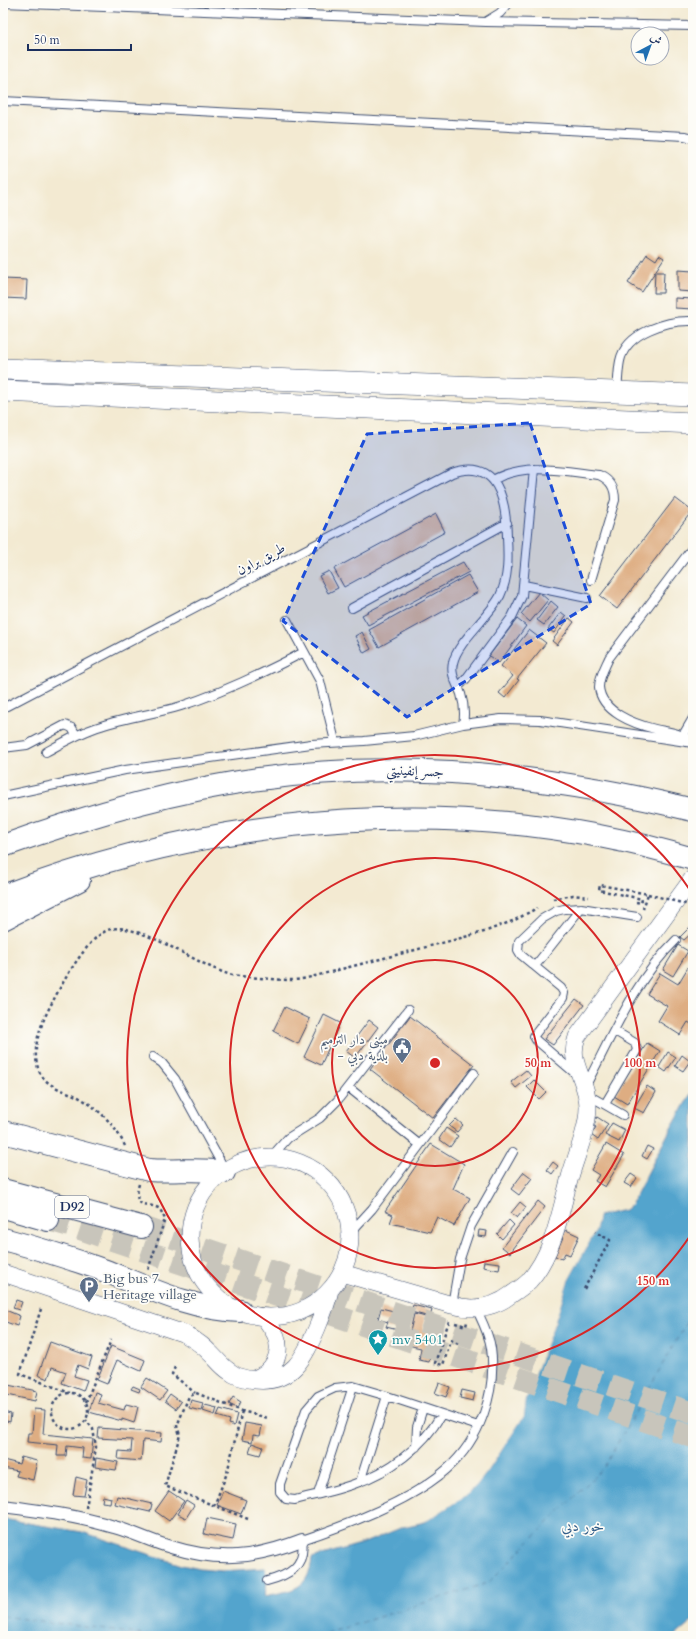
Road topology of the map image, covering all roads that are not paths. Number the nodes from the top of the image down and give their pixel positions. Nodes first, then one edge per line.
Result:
1 (3, 3) edge
2 (510, 3) edge
3 (486, 22) junction
4 (693, 26) edge
5 (3, 101) edge
6 (693, 138) edge
7 (693, 321) edge
8 (3, 369) edge
9 (3, 391) edge
10 (610, 392) junction
11 (693, 395) edge
12 (601, 419) junction
13 (693, 423) edge
14 (534, 469) junction
15 (492, 480) junction
16 (507, 523) junction
17 (693, 547) edge
18 (591, 580) dead end
19 (524, 585) junction
20 (587, 598) dead end
21 (352, 608) dead end
22 (287, 620) dead end
23 (304, 652) junction
24 (458, 687) junction
25 (3, 708) edge
26 (693, 718) edge
27 (463, 724) junction
28 (76, 735) junction
29 (683, 735) junction
30 (335, 741) junction
31 (693, 742) edge
32 (3, 748) edge
33 (46, 752) dead end
34 (3, 796) edge
35 (693, 810) edge
36 (3, 846) edge
37 (116, 859) junction
38 (693, 859) edge
39 (693, 878) edge
40 (3, 896) edge
41 (581, 908) junction
42 (637, 917) dead end
43 (3, 918) edge
44 (676, 940) dead end
45 (535, 966) junction
46 (408, 1010) dead end
47 (615, 1031) junction
48 (153, 1057) dead end
49 (474, 1073) dead end
50 (348, 1087) junction
51 (585, 1087) junction
52 (605, 1104) junction
53 (623, 1114) dead end
54 (3, 1132) edge
55 (3, 1140) edge
56 (49, 1143) junction
57 (420, 1145) junction
58 (512, 1152) dead end
59 (271, 1157) junction
60 (225, 1171) junction
61 (3, 1190) edge
62 (3, 1208) edge
63 (48, 1220) tunnel mouth
64 (141, 1227) tunnel mouth
65 (350, 1233) junction
66 (3, 1239) edge
67 (342, 1272) junction
68 (3, 1273) edge
69 (330, 1290) junction
70 (452, 1305) junction
71 (473, 1308) junction
72 (240, 1311) junction
73 (264, 1317) junction
74 (254, 1380) junction
75 (353, 1386) junction
76 (387, 1396) junction
77 (423, 1408) junction
78 (441, 1414) junction
79 (478, 1426) junction
80 (416, 1447) junction
81 (360, 1482) junction
82 (318, 1494) junction
83 (3, 1506) edge
84 (302, 1540) junction
85 (267, 1581) dead end

1 - 3 lane
2 - 3 lane
3 - 4 lane
5 - 6 lane
7 - 10 lane
8 - 10 street
9 - 12 street
10 - 11 street
10 - 12 street
12 - 13 street
14 - 15 lane
14 - 18 lane
14 - 19 lane
15 - 16 lane
15 - 25 lane, طريق براون
16 - 21 lane
16 - 24 lane
17 - 29 lane
19 - 20 lane
19 - 24 lane
22 - 23 lane
23 - 28 lane
23 - 30 lane
24 - 27 lane
26 - 29 lane
27 - 30 lane
27 - 31 lane
28 - 32 lane
28 - 33 lane
29 - 31 lane
30 - 34 lane
35 - 36 main road, جسر إنفينيتي
37 - 38 main road
37 - 40 main road
37 - 43 main road
39 - 51 street
41 - 42 lane
41 - 45 lane
41 - 45 lane
44 - 47 lane
45 - 51 lane
46 - 50 lane
47 - 51 lane
47 - 52 lane
48 - 60 lane
49 - 57 lane
50 - 57 lane
50 - 59 lane
51 - 52 lane
51 - 71 street
52 - 53 lane
54 - 56 main road
55 - 56 main road
56 - 60 main road
57 - 65 lane
58 - 70 lane
59 - 60 street
59 - 65 street
60 - 72 street
61 - 64 main road, D92
62 - 63 main road, D92
65 - 67 street
66 - 72 main road
67 - 69 street
67 - 70 street
68 - 74 street
69 - 73 street
69 - 74 street
70 - 71 street
71 - 79 lane
72 - 73 street
73 - 74 street
75 - 76 lane
75 - 82 lane
75 - 82 lane
76 - 77 lane
76 - 81 lane
77 - 78 lane
77 - 80 lane
78 - 79 lane
78 - 80 lane
79 - 84 lane
80 - 81 lane
81 - 82 lane
83 - 84 street
84 - 85 lane

